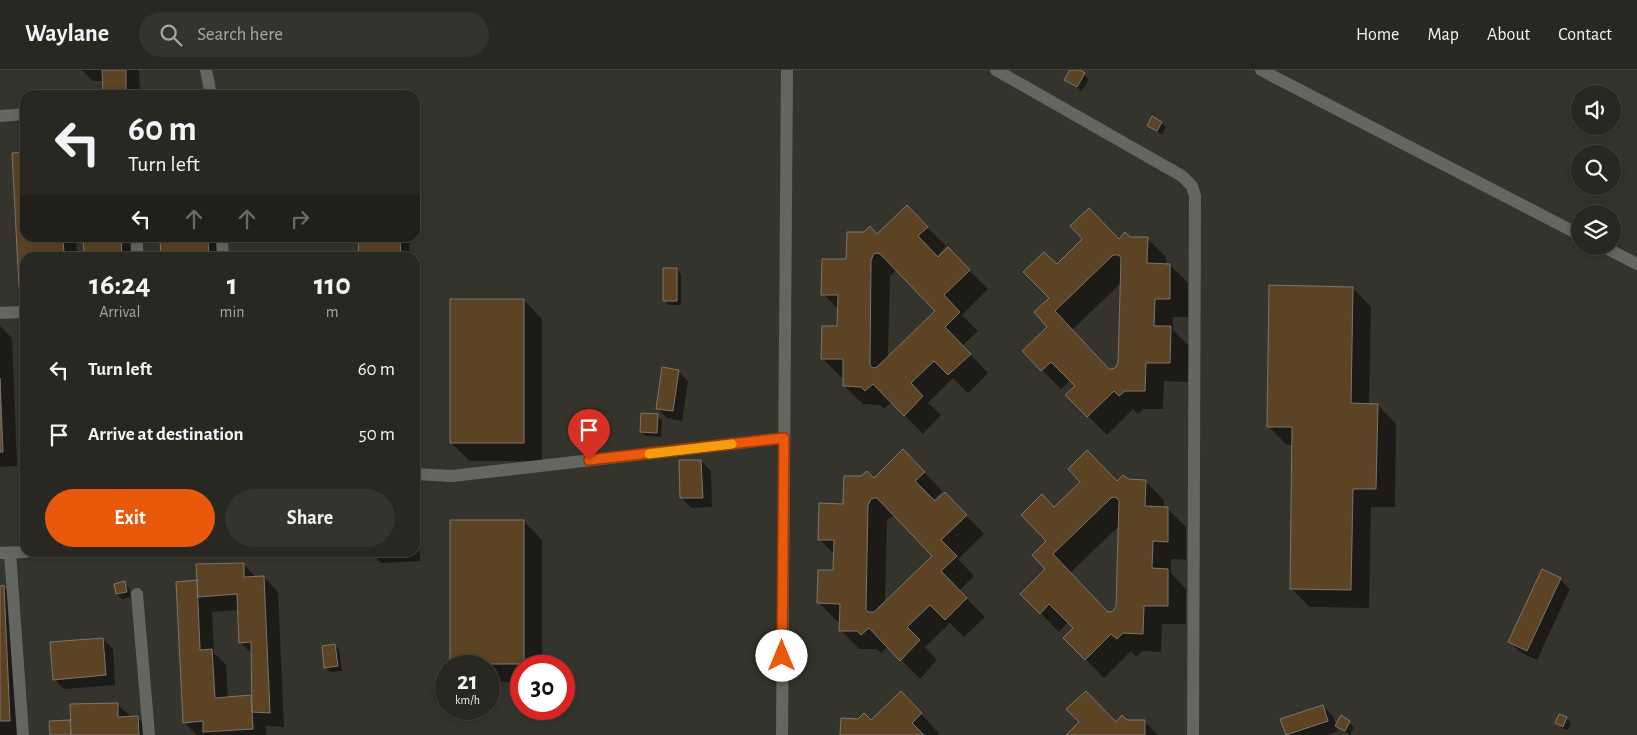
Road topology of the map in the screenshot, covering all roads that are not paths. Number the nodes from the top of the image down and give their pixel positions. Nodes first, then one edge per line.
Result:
1 (206, 70) edge
2 (787, 70) edge
3 (996, 70) edge
4 (1261, 70) edge
5 (211, 90) edge
6 (20, 114) edge
7 (0, 116) edge
8 (1571, 230) edge
9 (1620, 255) edge
10 (1637, 264) edge
11 (20, 312) edge
12 (0, 313) edge
13 (784, 438) junction
14 (420, 474) edge
15 (20, 552) edge
16 (5, 553) edge
17 (137, 594) dead end
18 (23, 735) edge
19 (150, 735) edge
20 (782, 735) edge
21 (1193, 735) edge

1 - 5 street
2 - 13 street
3 - 21 street
4 - 8 street
6 - 7 street
9 - 10 street
11 - 12 street
13 - 14 street
13 - 20 street
15 - 16 street
16 - 18 street
17 - 19 street

